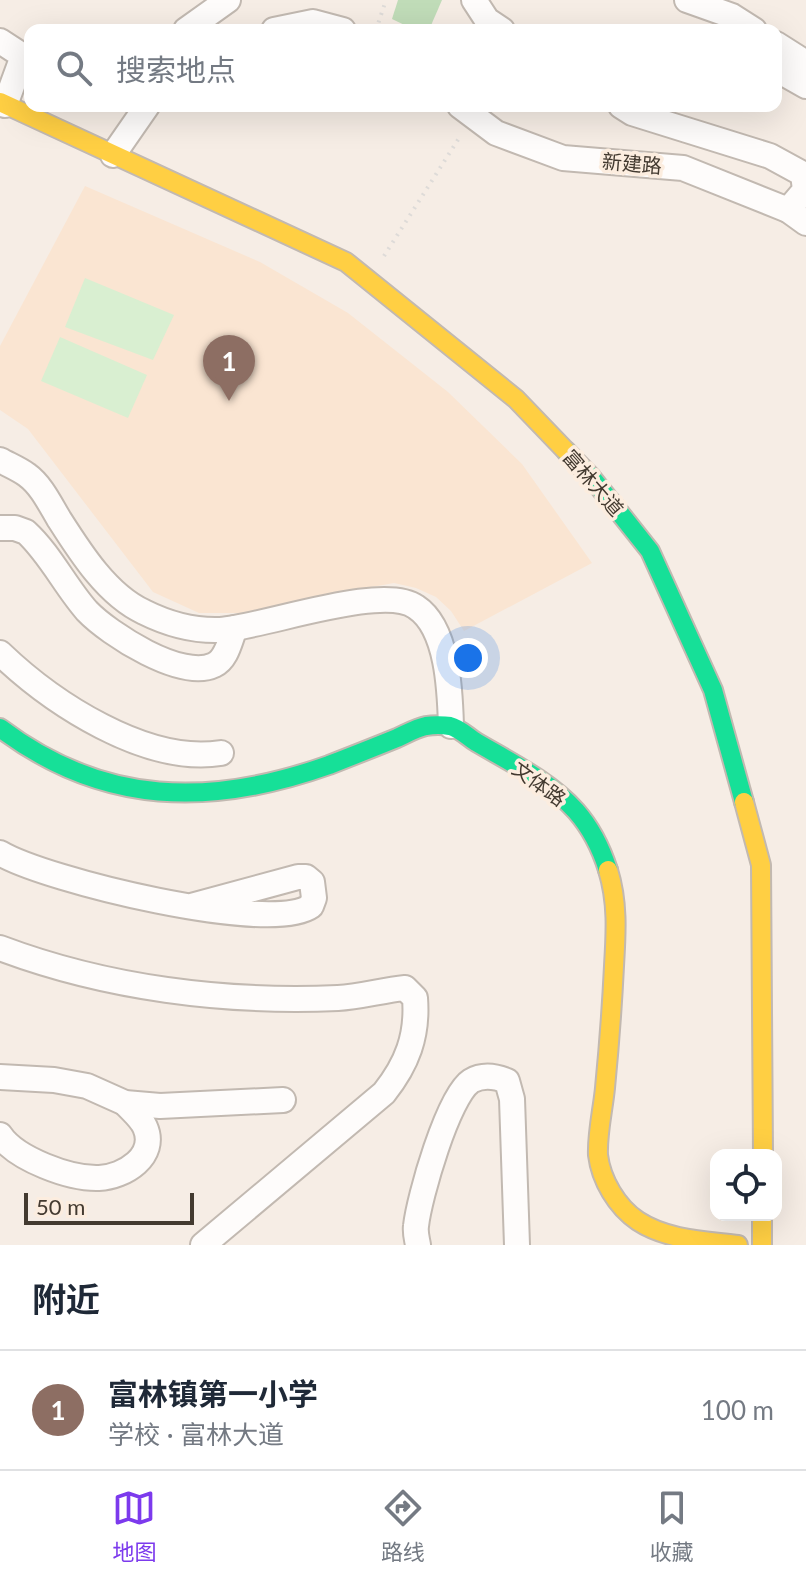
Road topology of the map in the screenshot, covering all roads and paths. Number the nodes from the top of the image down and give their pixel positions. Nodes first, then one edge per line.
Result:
1 (228, 0) edge
2 (386, 0) edge
3 (474, 0) edge
4 (687, 0) edge
5 (194, 24) edge
6 (378, 24) edge
7 (493, 24) edge
8 (745, 24) edge
9 (0, 41) edge
10 (782, 48) edge
11 (24, 57) edge
12 (24, 62) edge
13 (806, 63) edge
14 (782, 72) edge
15 (806, 86) edge
16 (3, 103) edge
17 (143, 112) edge
18 (465, 112) edge
19 (467, 112) edge
20 (647, 112) edge
21 (113, 155) junction
22 (806, 190) edge
23 (797, 216) edge
24 (368, 280) junction
25 (0, 460) edge
26 (0, 528) edge
27 (235, 628) junction
28 (0, 653) edge
29 (451, 726) junction
30 (0, 728) edge
31 (221, 753) dead end
32 (0, 853) edge
33 (191, 906) dead end
34 (0, 948) edge
35 (0, 1077) edge
36 (28, 1079) junction
37 (0, 1091) edge
38 (283, 1100) dead end
39 (125, 1103) junction
40 (0, 1135) edge
41 (763, 1149) edge
42 (762, 1221) edge
43 (203, 1245) edge
44 (418, 1245) edge
45 (517, 1245) edge
46 (738, 1245) edge
47 (762, 1245) edge

1 - 5 street
2 - 6 path
3 - 7 street
4 - 8 street
9 - 11 street
10 - 13 street
12 - 16 street
14 - 15 street
16 - 21 main road, 富林大道
17 - 21 street
18 - 24 path
19 - 23 street, 新建路
20 - 22 street
21 - 24 main road, 富林大道
22 - 23 street
24 - 41 main road, 富林大道
25 - 27 street
26 - 27 street
27 - 29 street
28 - 31 street
29 - 30 main road
29 - 46 main road, 文体路
32 - 33 street
34 - 43 street
35 - 36 street
36 - 37 street
36 - 39 street
38 - 39 street
39 - 40 street
42 - 47 main road
44 - 45 street

